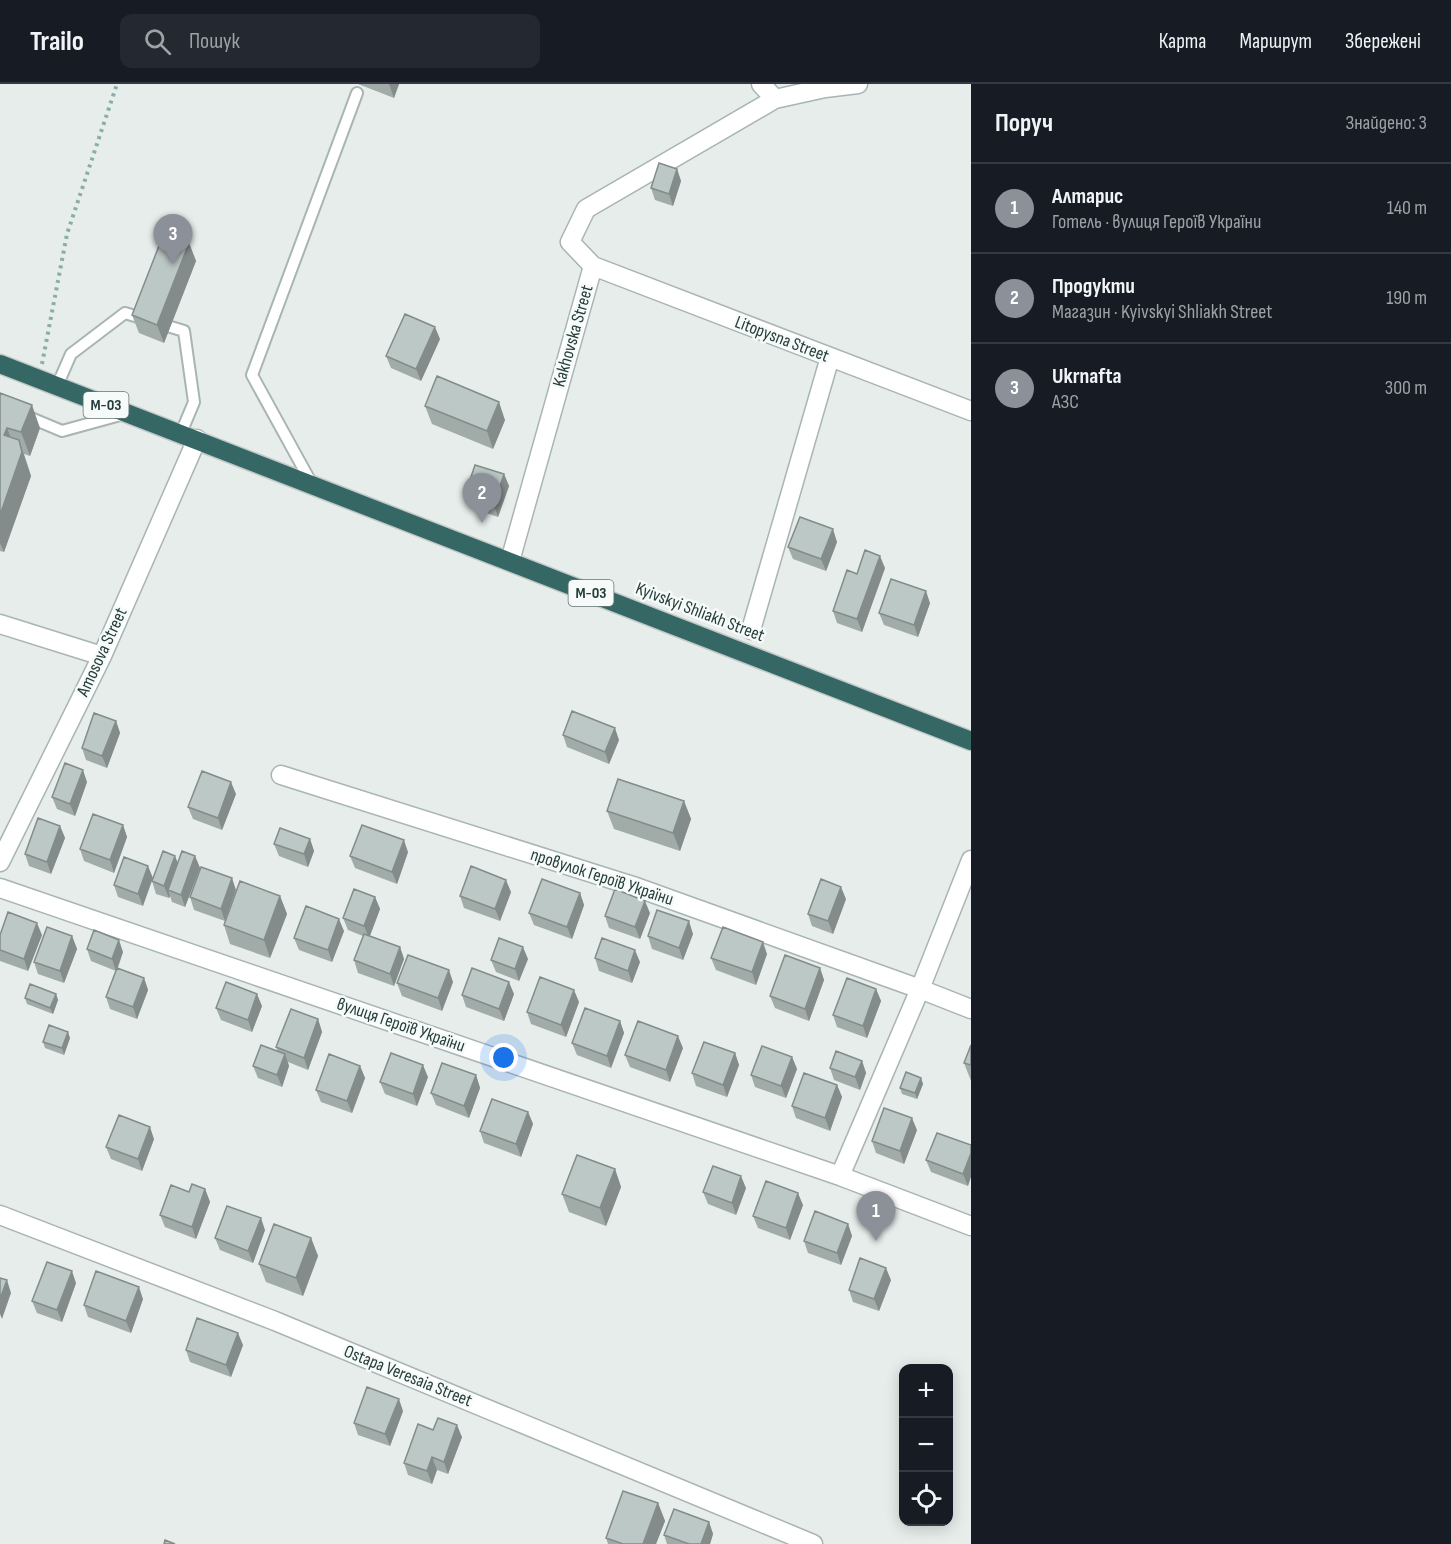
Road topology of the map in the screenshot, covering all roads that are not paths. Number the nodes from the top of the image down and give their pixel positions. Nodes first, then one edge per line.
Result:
1 (761, 84) edge
2 (858, 84) edge
3 (827, 86) edge
4 (357, 93) dead end
5 (775, 99) junction
6 (593, 266) junction
7 (830, 357) junction
8 (0, 364) edge
9 (57, 386) junction
10 (0, 405) edge
11 (971, 411) edge
12 (127, 413) junction
13 (196, 439) junction
14 (313, 486) junction
15 (510, 561) junction
16 (0, 624) edge
17 (751, 630) dead end
18 (102, 656) junction
19 (971, 741) edge
20 (281, 775) dead end
21 (971, 860) edge
22 (0, 862) edge
23 (0, 888) edge
24 (920, 989) junction
25 (971, 1009) edge
26 (840, 1176) junction
27 (0, 1215) edge
28 (971, 1226) edge
29 (813, 1544) edge

1 - 5 street
2 - 3 street, Kakhovska Street
3 - 5 street, Kakhovska Street
4 - 14 lane
5 - 6 street, Kakhovska Street
6 - 7 street, Litopysna Street
6 - 15 street, Kakhovska Street
7 - 11 street, Litopysna Street
7 - 17 street
8 - 9 highway, М-03
9 - 12 highway, М-03
9 - 13 lane
10 - 12 lane
12 - 13 highway, М-03
13 - 14 highway, Kyivskyi Shliakh Street / М-03
13 - 18 street, Amosova Street
14 - 15 highway, Kyivskyi Shliakh Street / М-03
15 - 19 highway, Kyivskyi Shliakh Street / М-03
16 - 18 street
18 - 22 street, Amosova Street
20 - 24 street, провулок Героїв України
21 - 24 street
23 - 26 street, вулиця Героїв України
24 - 25 street, провулок Героїв України
24 - 26 street
26 - 28 street, вулиця Героїв України
27 - 29 street, Ostapa Veresaia Street

